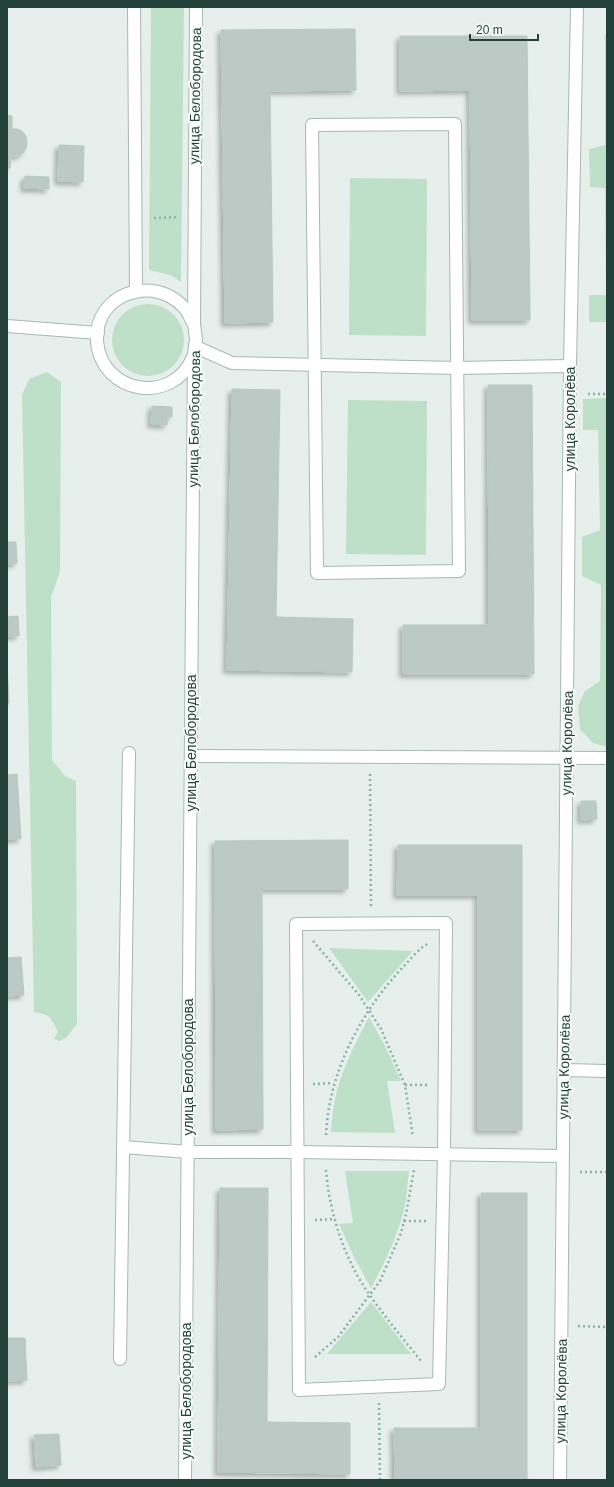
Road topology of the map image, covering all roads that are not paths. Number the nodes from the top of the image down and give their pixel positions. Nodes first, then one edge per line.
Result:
1 (134, 7) edge
2 (196, 7) edge
3 (577, 7) edge
4 (136, 291) junction
5 (194, 324) junction
6 (7, 326) edge
7 (98, 332) junction
8 (195, 351) junction
9 (315, 364) junction
10 (570, 366) junction
11 (457, 368) junction
12 (128, 753) dead end
13 (191, 756) junction
14 (567, 758) junction
15 (607, 758) edge
16 (564, 1070) junction
17 (607, 1071) edge
18 (123, 1147) junction
19 (188, 1152) junction
20 (297, 1152) junction
21 (444, 1154) junction
22 (563, 1156) junction
23 (120, 1359) dead end
24 (185, 1480) edge
25 (560, 1480) edge

1 - 4 street
2 - 5 street, улица Белобородова
3 - 10 street, улица Королёва
4 - 5 street
4 - 7 street
5 - 8 street, улица Белобородова
6 - 7 street
7 - 8 street
8 - 9 street
8 - 13 street, улица Белобородова
9 - 11 street
9 - 11 street
9 - 11 street
10 - 11 street
10 - 14 street, улица Королёва
12 - 18 street
13 - 14 street
13 - 19 street, улица Белобородова
14 - 15 street
14 - 16 street, улица Королёва
16 - 17 street
16 - 22 street, улица Королёва
18 - 19 street
18 - 23 street
19 - 20 street
19 - 24 street, улица Белобородова
20 - 21 street
20 - 21 street
20 - 21 street
21 - 22 street
22 - 25 street, улица Королёва

